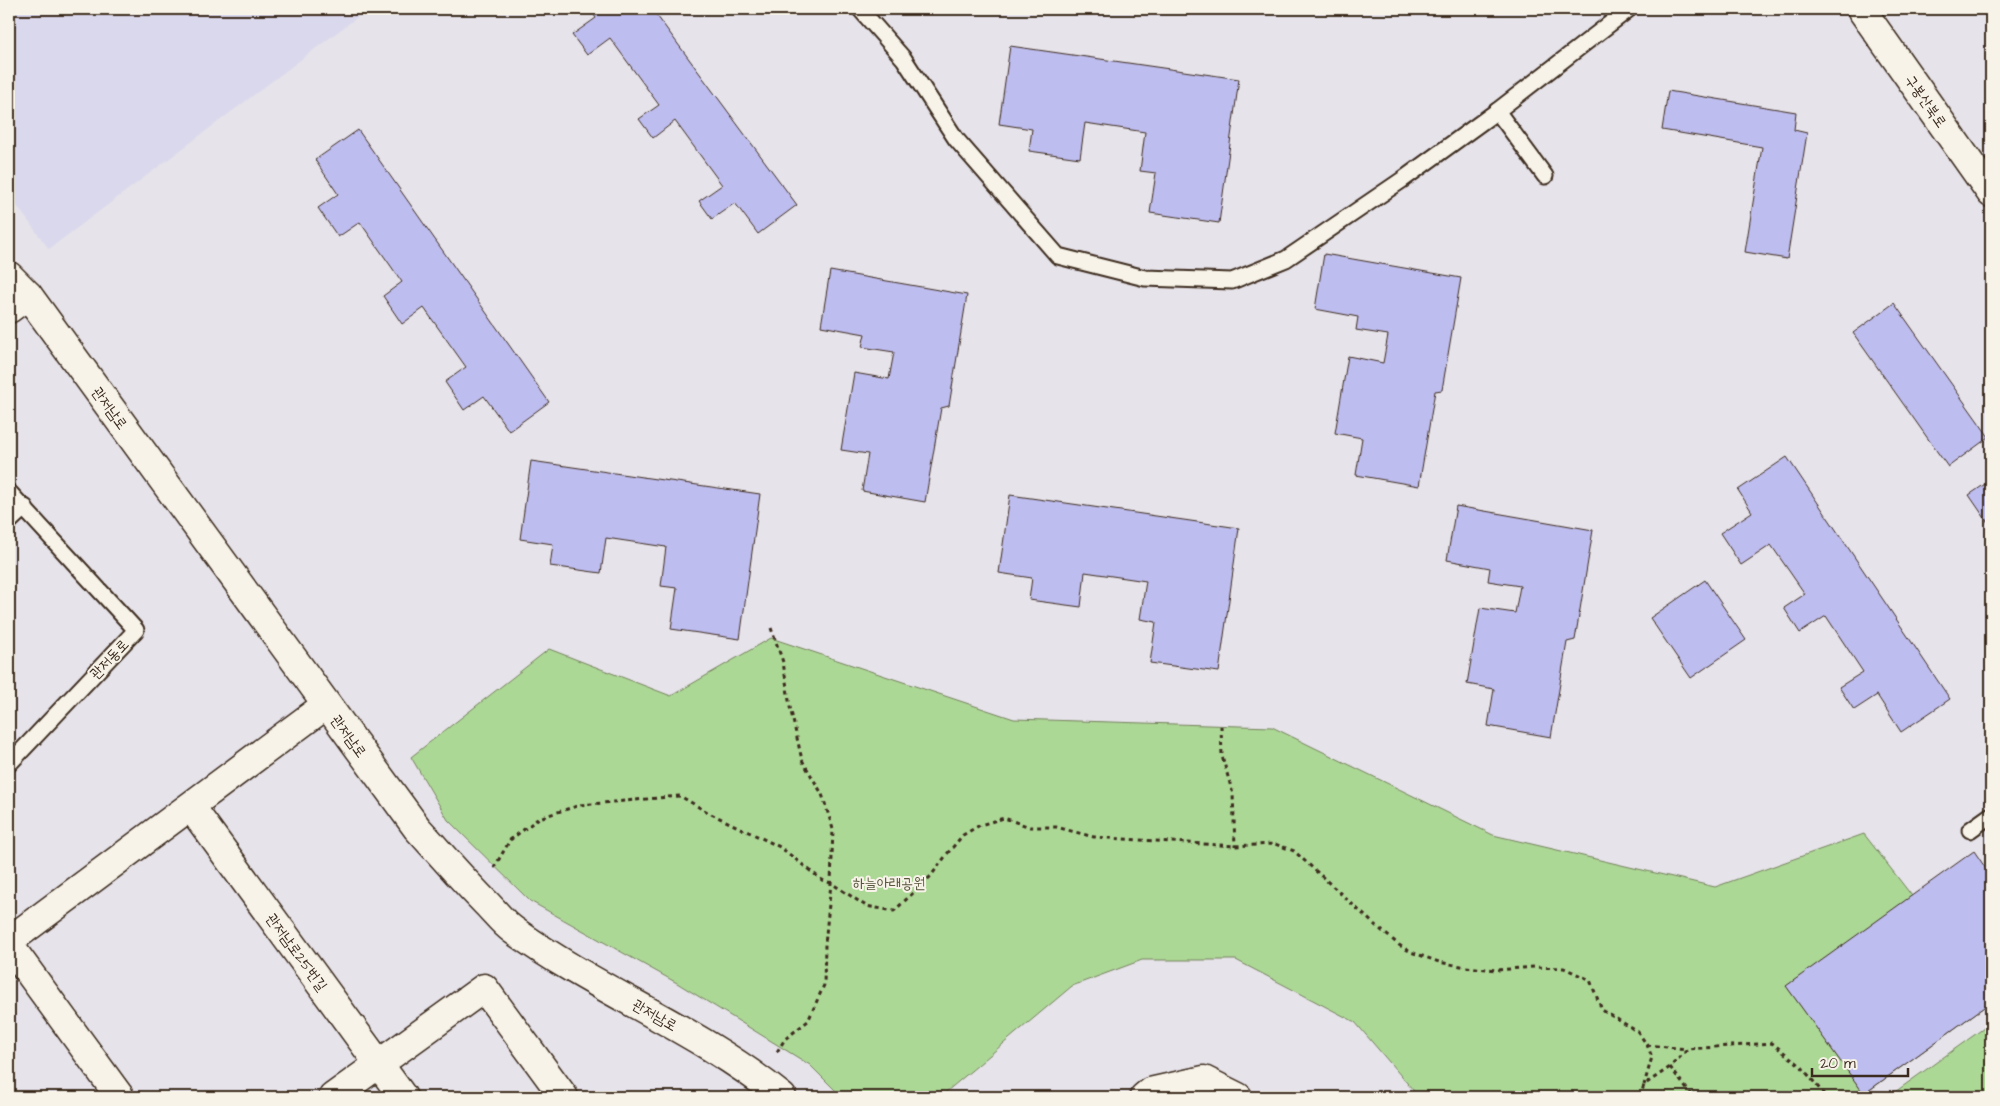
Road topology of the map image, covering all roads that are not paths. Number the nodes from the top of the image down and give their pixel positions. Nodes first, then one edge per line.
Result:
1 (860, 9) edge
2 (1629, 9) edge
3 (1861, 9) edge
4 (1497, 111) junction
5 (1545, 176) dead end
6 (1991, 193) edge
7 (9, 276) edge
8 (18, 302) edge
9 (9, 492) edge
10 (25, 507) junction
11 (9, 522) edge
12 (326, 706) junction
13 (9, 764) edge
14 (191, 806) junction
15 (1991, 815) edge
16 (1970, 830) dead end
17 (9, 941) edge
18 (9, 945) edge
19 (379, 1064) junction
20 (120, 1097) edge
21 (333, 1097) edge
22 (404, 1097) edge
23 (564, 1097) edge
24 (782, 1097) edge
25 (1144, 1097) edge
26 (1238, 1097) edge

1 - 4 lane
2 - 4 lane
3 - 6 street, 구봉산북로
4 - 5 lane
7 - 8 street, 관저남로
8 - 12 street, 관저남로
9 - 10 lane, 관저동로
10 - 11 lane
10 - 13 lane, 관저동로
12 - 14 street
12 - 24 street, 관저남로
14 - 17 street
14 - 19 street, 관저남로25번길
15 - 16 lane
18 - 20 street
19 - 21 street
19 - 22 street, 관저남로25번길
19 - 23 street
25 - 26 street

